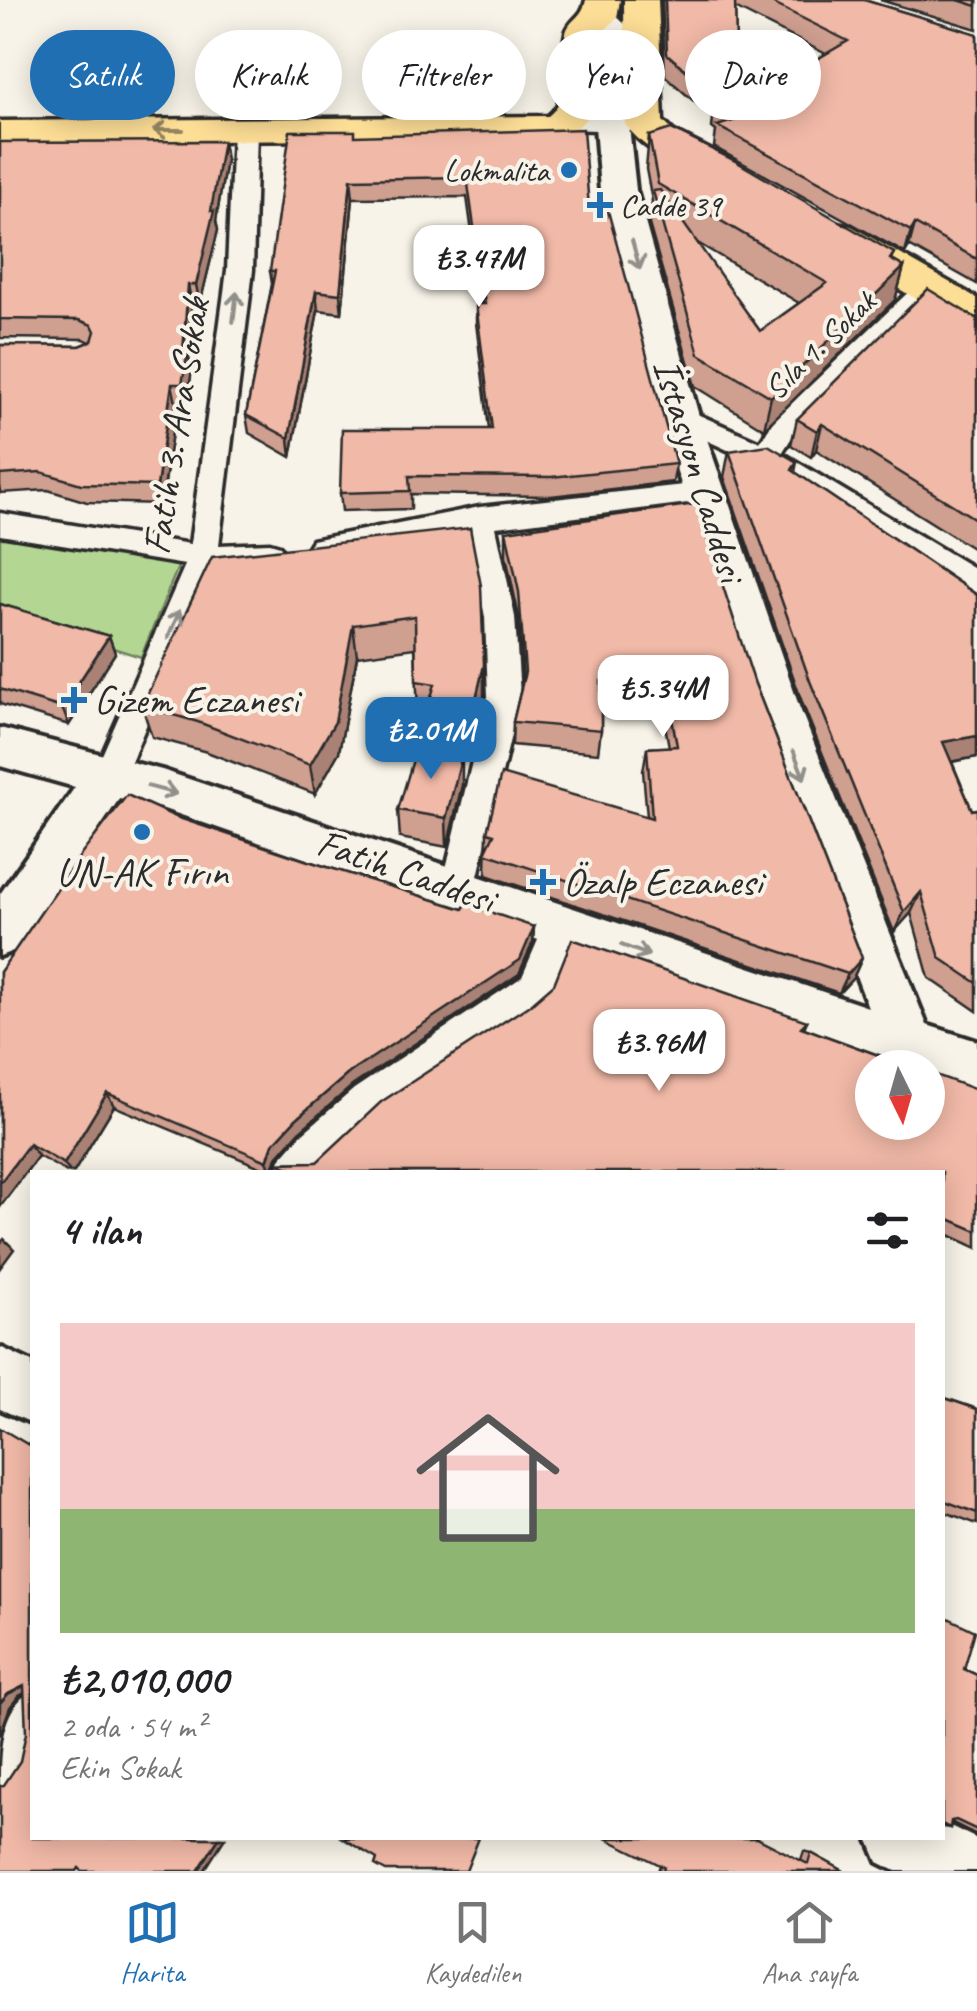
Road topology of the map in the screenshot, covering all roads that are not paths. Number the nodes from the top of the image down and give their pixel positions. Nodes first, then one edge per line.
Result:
1 (641, 0) edge
2 (602, 9) edge
3 (566, 124) junction
4 (628, 125) junction
5 (245, 130) junction
6 (0, 132) edge
7 (748, 184) edge
8 (797, 212) edge
9 (928, 288) junction
10 (977, 316) edge
11 (679, 416) junction
12 (766, 456) junction
13 (702, 494) junction
14 (480, 518) junction
15 (0, 524) edge
16 (203, 557) junction
17 (977, 584) edge
18 (0, 747) edge
19 (108, 778) junction
20 (458, 889) junction
21 (562, 924) junction
22 (0, 934) edge
23 (908, 1042) junction
24 (976, 1065) edge
25 (295, 1170) edge
26 (0, 1376) edge
27 (30, 1393) edge
28 (30, 1717) edge
29 (0, 1766) edge
30 (906, 1840) edge
31 (968, 1871) edge

1 - 4 main road
2 - 3 main road
2 - 4 main road, İstasyon Caddesi
3 - 4 street
3 - 5 main road
4 - 7 main road
4 -> 11 main road, İstasyon Caddesi
5 -> 6 main road
16 -> 5 street, Fatih 3. Ara Sokak
8 - 9 main road
9 - 10 main road
9 - 12 street, Sıla 1. Sokak
11 - 12 street
11 - 13 main road, İstasyon Caddesi
12 - 17 street
13 - 14 street
13 -> 23 main road, İstasyon Caddesi
14 - 16 street
14 - 20 street
15 - 16 street
19 -> 16 street, Fatih 3. Ara Sokak
18 - 19 main road, Fatih Caddesi
19 -> 20 main road, Fatih Caddesi
19 - 22 main road
20 - 21 main road, Fatih Caddesi
21 -> 23 main road, Fatih Caddesi
21 - 25 street
23 - 24 main road, Fatih Caddesi
26 - 27 main road
28 - 29 street
30 - 31 main road

